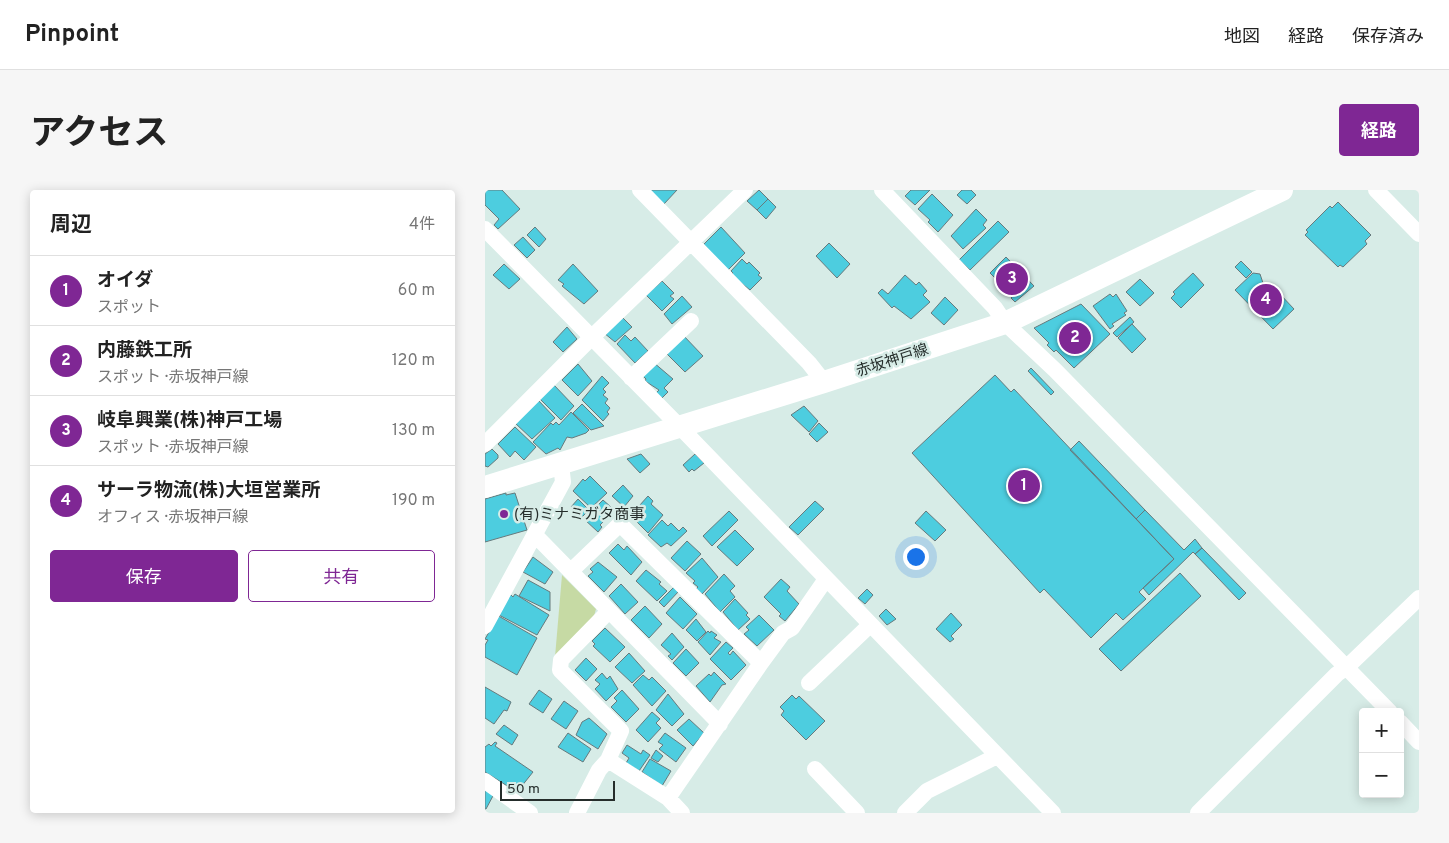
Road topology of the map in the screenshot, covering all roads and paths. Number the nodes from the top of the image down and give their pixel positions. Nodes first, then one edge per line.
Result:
1 (640, 190) edge
2 (745, 190) edge
3 (882, 190) edge
4 (1282, 190) edge
5 (1376, 190) edge
6 (485, 229) edge
7 (1419, 234) edge
8 (691, 242) junction
9 (691, 321) dead end
10 (1005, 323) junction
11 (591, 338) junction
12 (631, 378) junction
13 (823, 382) junction
14 (679, 426) junction
15 (485, 444) edge
16 (561, 464) junction
17 (485, 486) edge
18 (535, 535) junction
19 (571, 571) junction
20 (826, 579) junction
21 (1419, 598) edge
22 (608, 612) junction
23 (870, 624) junction
24 (485, 626) edge
25 (761, 663) junction
26 (1347, 667) junction
27 (809, 683) dead end
28 (1386, 708) edge
29 (720, 724) junction
30 (1404, 726) edge
31 (1419, 742) edge
32 (997, 756) junction
33 (608, 760) junction
34 (815, 769) dead end
35 (485, 781) edge
36 (668, 798) junction
37 (530, 813) edge
38 (577, 813) edge
39 (682, 813) edge
40 (857, 813) edge
41 (905, 813) edge
42 (1053, 813) edge
43 (1198, 813) edge

1 - 8 street
2 - 8 street
3 - 10 street
4 - 10 main road, 赤坂神戸線
5 - 7 street
6 - 11 street
8 - 11 street
8 - 13 street
9 - 12 street
10 - 13 main road, 赤坂神戸線
10 - 26 street
11 - 12 street
11 - 15 street
12 - 14 street
13 - 14 main road, 赤坂神戸線
14 - 16 main road, 赤坂神戸線
14 - 20 street
16 - 17 main road, 赤坂神戸線
16 - 18 street
18 - 19 street
18 - 24 street
19 - 22 street
19 - 25 street
20 - 23 street
20 - 25 street
21 - 26 street
22 - 29 street
22 - 33 street
23 - 27 street
23 - 32 street
25 - 29 street
26 - 28 street
26 - 43 street
29 - 36 street
30 - 31 street
32 - 41 street
32 - 42 street
33 - 36 street
33 - 38 street
34 - 40 street
35 - 37 street
36 - 39 street

